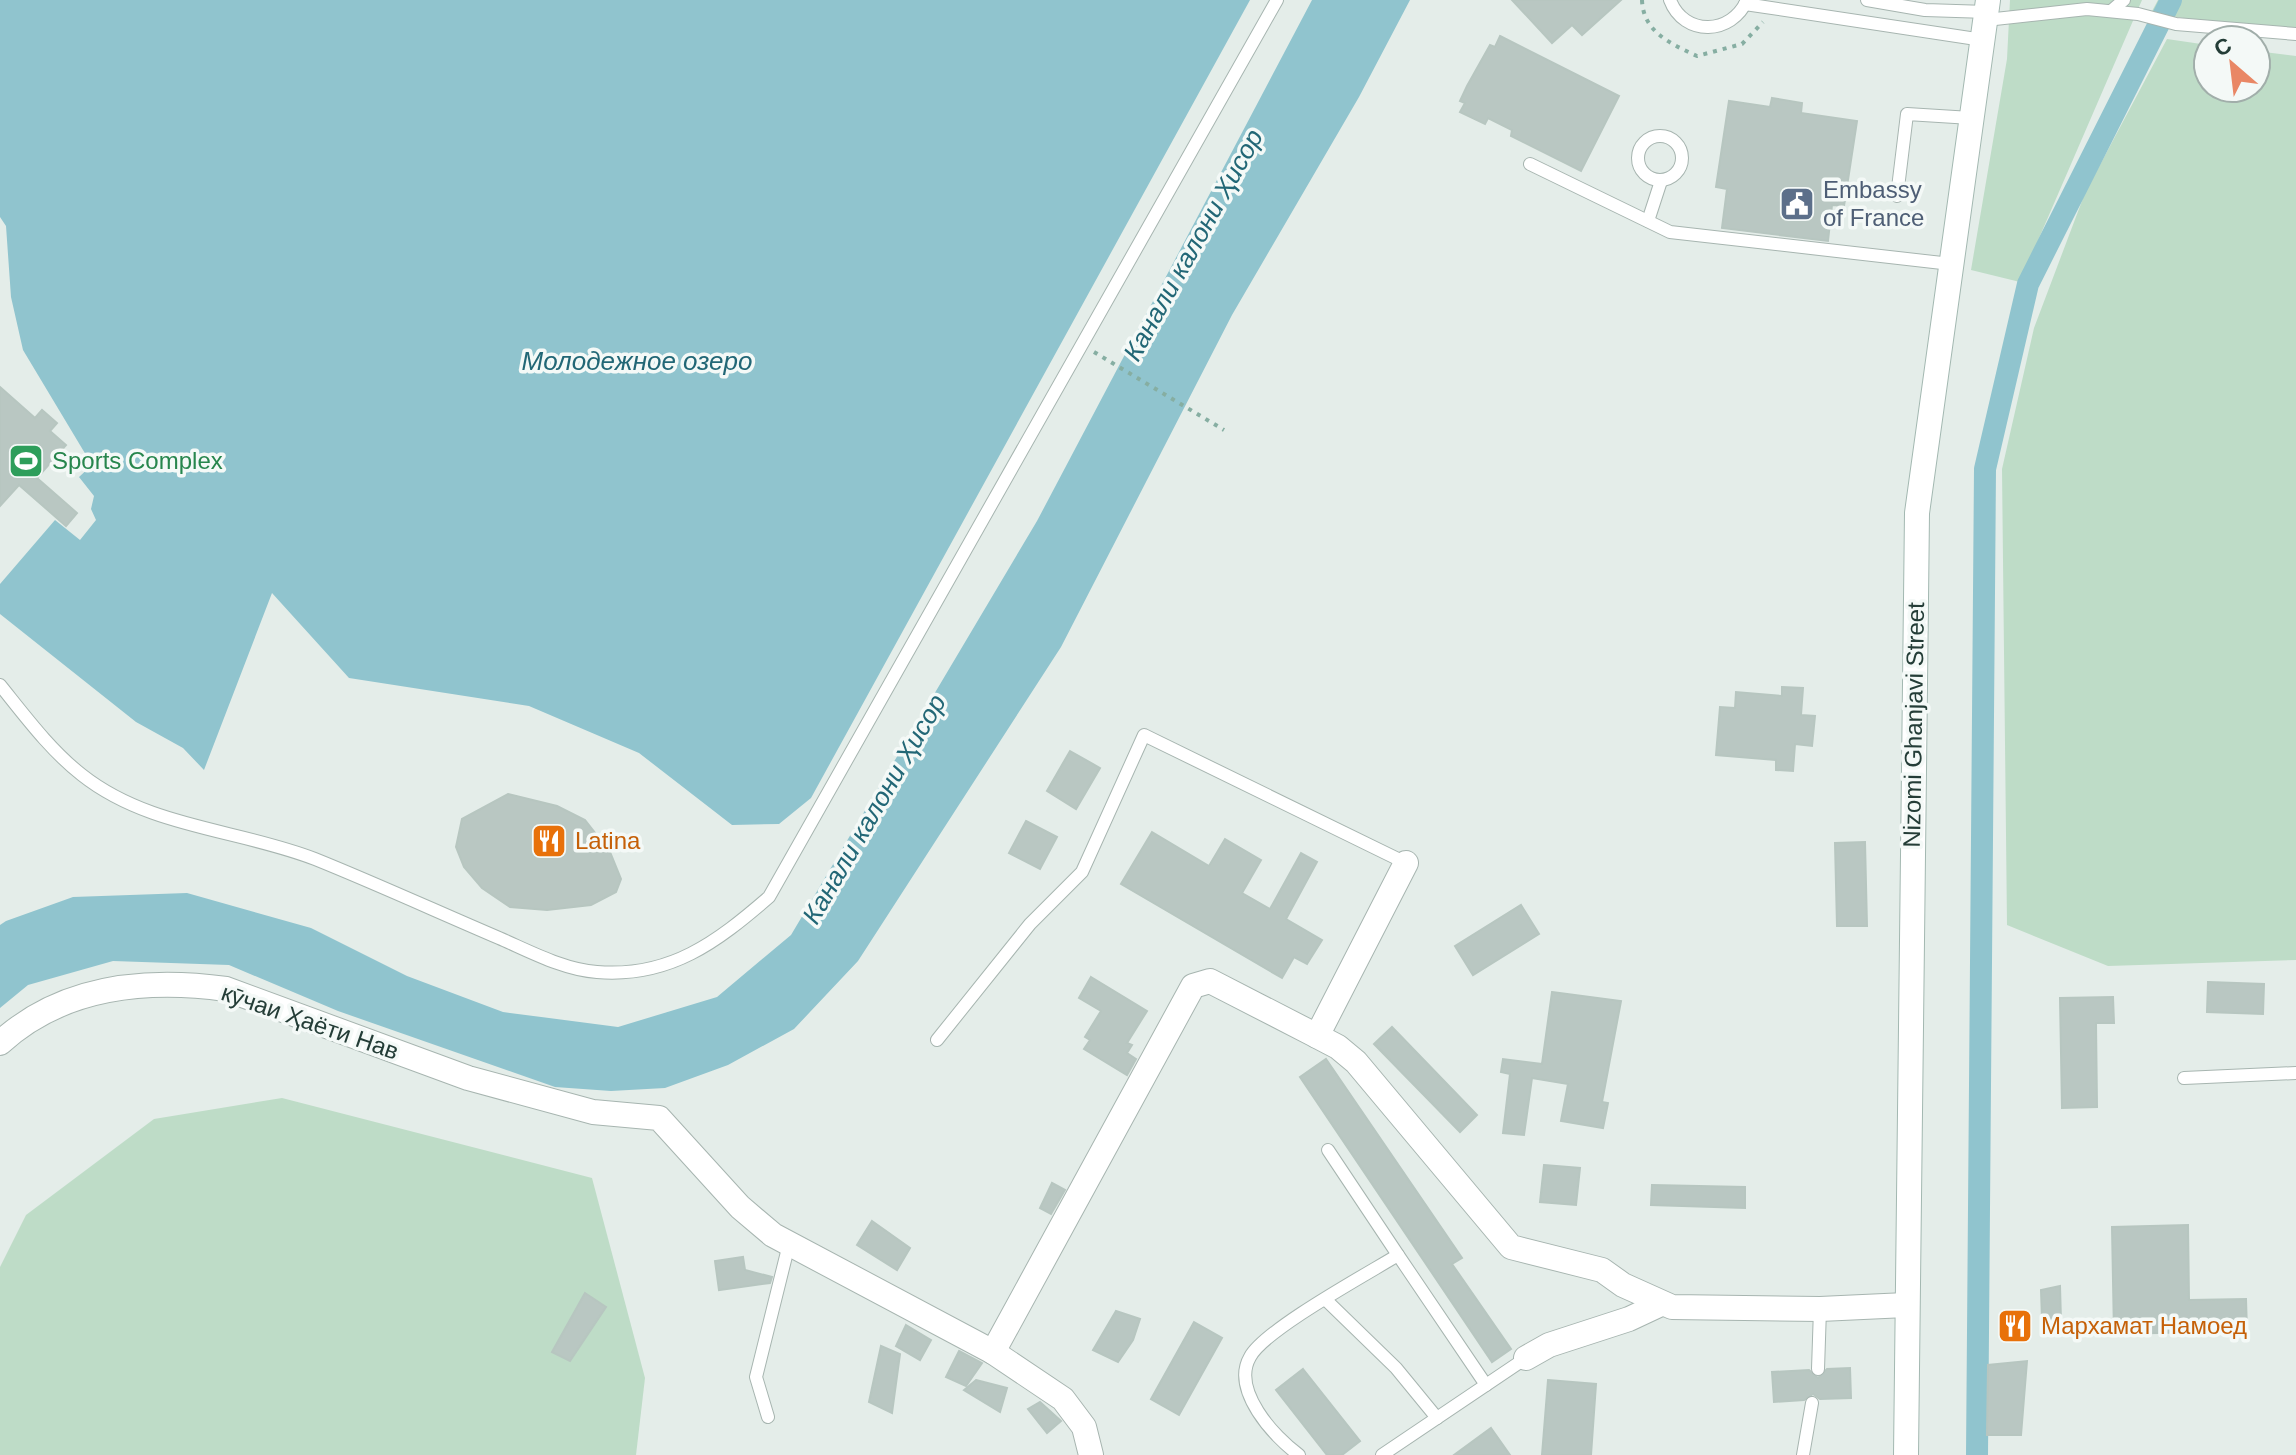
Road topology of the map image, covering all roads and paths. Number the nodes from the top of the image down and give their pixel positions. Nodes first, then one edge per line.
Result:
1 (1277, 0) edge
2 (1642, 0) edge
3 (1670, 0) edge
4 (1867, 0) edge
5 (2124, 0) edge
6 (1746, 2) edge
7 (2111, 11) junction
8 (1767, 18) dead end
9 (1986, 18) edge
10 (2296, 34) edge
11 (1971, 118) junction
12 (1530, 164) dead end
13 (1661, 181) dead end
14 (1897, 196) dead end
15 (1648, 221) junction
16 (1951, 264) junction
17 (1082, 345) junction
18 (1224, 430) dead end
19 (0, 685) edge
20 (1406, 863) joint
21 (1317, 1036) junction
22 (937, 1040) dead end
23 (0, 1043) edge
24 (2296, 1073) edge
25 (2184, 1078) dead end
26 (1328, 1150) dead end
27 (789, 1244) junction
28 (1398, 1255) junction
29 (1326, 1300) junction
30 (1661, 1304) junction
31 (1906, 1305) junction
32 (1820, 1309) junction
33 (993, 1352) junction
34 (1526, 1358) joint
35 (1818, 1369) dead end
36 (1486, 1385) junction
37 (1812, 1403) dead end
38 (768, 1417) dead end
39 (1437, 1418) junction
40 (1091, 1455) edge
41 (1299, 1455) edge
42 (1382, 1455) edge
43 (1803, 1455) edge
44 (1906, 1455) edge

1 - 17 lane
2 - 8 path
3 - 6 lane
4 - 9 lane
5 - 7 lane
6 - 9 lane
7 - 9 lane
7 - 10 lane
9 - 11 street, Nizomi Ghanjavi Street
11 - 14 lane
11 - 16 street, Nizomi Ghanjavi Street
12 - 15 lane
13 - 15 lane
15 - 16 lane
16 - 31 street, Nizomi Ghanjavi Street
17 - 18 path
17 - 19 lane
20 - 21 street
20 - 22 lane
21 - 30 street
21 - 33 street
23 - 27 street, кӯчаи Ҳаёти Нав
24 - 25 lane
26 - 28 lane
27 - 33 street, кӯчаи Ҳаёти Нав
27 - 38 lane
28 - 29 lane
28 - 36 lane
29 - 39 lane
29 - 41 lane
30 - 32 street
30 - 34 street
31 - 32 street
31 - 44 street, Nizomi Ghanjavi Street
32 - 35 lane
33 - 40 street, кӯчаи Ҳаёти Нав
34 - 36 lane
36 - 39 lane
37 - 43 lane
39 - 42 lane

